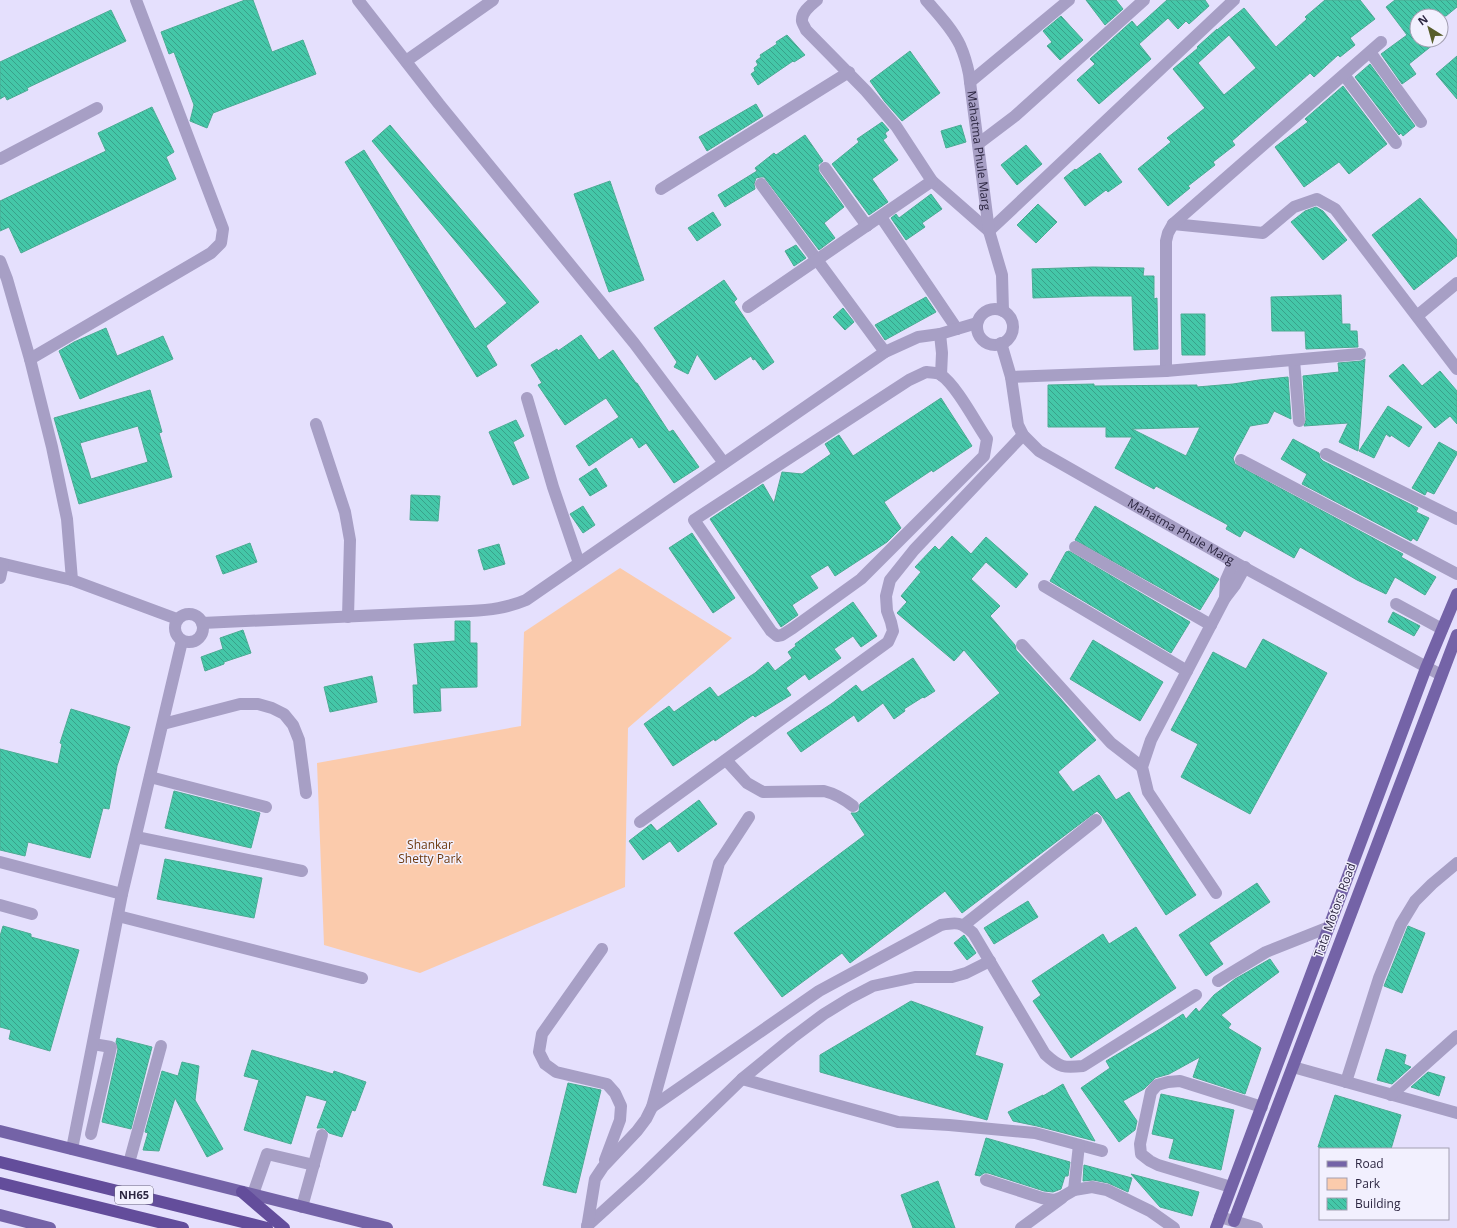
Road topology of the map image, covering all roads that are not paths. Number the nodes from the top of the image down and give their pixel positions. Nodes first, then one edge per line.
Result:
1 (136, 0) edge
2 (358, 0) edge
3 (493, 0) edge
4 (817, 0) edge
5 (926, 0) edge
6 (1069, 0) edge
7 (1144, 0) edge
8 (1234, 0) edge
9 (1381, 42) dead end
10 (1370, 52) junction
11 (406, 61) junction
12 (849, 72) junction
13 (1344, 75) junction
14 (970, 82) junction
15 (97, 108) dead end
16 (1421, 122) dead end
17 (1396, 143) dead end
18 (978, 144) junction
19 (0, 159) edge
20 (825, 168) dead end
21 (932, 181) junction
22 (761, 184) dead end
23 (661, 189) dead end
24 (881, 217) junction
25 (1173, 224) junction
26 (868, 226) junction
27 (989, 231) junction
28 (818, 261) junction
29 (0, 262) edge
30 (1457, 283) edge
31 (748, 307) dead end
32 (1003, 311) junction
33 (1417, 316) junction
34 (977, 323) junction
35 (957, 329) junction
36 (940, 334) junction
37 (1001, 343) junction
38 (885, 352) junction
39 (1360, 354) dead end
40 (30, 359) junction
41 (1294, 360) junction
42 (1457, 369) edge
43 (1166, 371) junction
44 (941, 375) junction
45 (1011, 377) junction
46 (527, 398) dead end
47 (1299, 421) dead end
48 (316, 424) dead end
49 (1023, 435) junction
50 (1326, 454) dead end
51 (1241, 460) dead end
52 (724, 463) junction
53 (1457, 519) edge
54 (1075, 547) dead end
55 (579, 563) junction
56 (2, 564) edge
57 (1239, 565) junction
58 (1457, 574) edge
59 (0, 578) edge
60 (72, 580) junction
61 (1044, 586) dead end
62 (1457, 594) edge
63 (1396, 604) dead end
64 (348, 617) junction
65 (178, 619) junction
66 (202, 624) junction
67 (1210, 625) junction
68 (1442, 629) junction
69 (1457, 635) edge
70 (182, 641) junction
71 (1022, 645) dead end
72 (1426, 668) junction
73 (1187, 671) junction
74 (1442, 676) junction
75 (163, 724) junction
76 (726, 760) junction
77 (1142, 767) junction
78 (150, 777) junction
79 (306, 793) dead end
80 (853, 806) dead end
81 (266, 807) dead end
82 (749, 817) dead end
83 (1096, 820) dead end
84 (640, 822) dead end
85 (136, 837) junction
86 (0, 862) edge
87 (1457, 863) edge
88 (302, 871) dead end
89 (1216, 893) dead end
90 (122, 894) junction
91 (0, 905) edge
92 (32, 914) dead end
93 (118, 916) junction
94 (964, 925) junction
95 (1329, 927) junction
96 (602, 949) dead end
97 (990, 961) junction
98 (362, 978) dead end
99 (1218, 981) dead end
100 (1196, 995) dead end
101 (1457, 1036) edge
102 (92, 1044) junction
103 (161, 1046) dead end
104 (1293, 1067) junction
105 (742, 1079) junction
106 (1346, 1082) junction
107 (1391, 1095) junction
108 (652, 1107) junction
109 (1262, 1107) junction
110 (1457, 1113) edge
111 (0, 1131) edge
112 (90, 1134) dead end
113 (322, 1136) dead end
114 (1079, 1145) junction
115 (72, 1148) junction
116 (1102, 1151) dead end
117 (0, 1162) edge
118 (129, 1163) junction
119 (314, 1165) junction
120 (603, 1166) junction
121 (986, 1180) dead end
122 (0, 1183) edge
123 (1231, 1187) junction
124 (1074, 1190) junction
125 (248, 1193) junction
126 (1062, 1197) junction
127 (302, 1207) junction
128 (0, 1215) edge
129 (1234, 1222) junction
130 (1218, 1223) edge
131 (587, 1227) edge
132 (50, 1228) edge
133 (184, 1228) edge
134 (268, 1228) edge
135 (284, 1228) edge
136 (387, 1228) edge
137 (1021, 1228) edge
138 (1174, 1228) edge
139 (1257, 1228) edge

1 - 40 street
2 - 11 street
3 - 11 street
4 - 12 street
5 - 14 street, Mahatma Phule Marg
6 - 14 street
7 - 18 street
8 - 27 street
9 - 10 street
10 - 13 street
10 - 16 street
11 - 52 street
12 - 21 street
12 - 23 street
13 - 17 street
13 - 25 street
14 - 18 street, Mahatma Phule Marg
15 - 19 street
18 - 27 street, Mahatma Phule Marg
20 - 26 street
21 - 24 street
21 - 27 street
22 - 28 street
24 - 26 street
24 - 35 street
25 - 33 street
25 - 43 street
26 - 28 street
27 - 32 street, Mahatma Phule Marg
28 - 31 street
28 - 38 street
29 - 40 street
30 - 33 street
32 - 34 street
32 - 37 street
33 - 42 street
34 - 35 street
34 - 37 street
35 - 36 street
36 - 38 street
36 - 44 street
37 - 45 street, Mahatma Phule Marg
38 - 52 street
39 - 41 street
40 - 60 street
41 - 43 street
41 - 47 street
43 - 45 street
44 - 44 street
45 - 49 street, Mahatma Phule Marg
46 - 55 street
48 - 64 street
49 - 57 street, Mahatma Phule Marg
49 - 76 street
50 - 53 street
51 - 58 street
52 - 55 street
54 - 67 street
55 - 64 street
56 - 59 street
56 - 60 street
57 - 67 street
57 - 72 street, Mahatma Phule Marg
60 - 65 street
61 - 73 street
62 - 68 main road, Tata Motors Road
63 - 68 street
64 - 66 street
65 - 66 street
65 - 70 street
66 - 70 street
67 - 73 street
68 - 72 main road, Tata Motors Road
69 - 74 main road
70 - 75 street
71 - 77 street
72 - 74 street, Mahatma Phule Marg
72 - 95 main road, Tata Motors Road
73 - 77 street
74 - 104 main road
75 - 78 street
75 - 79 street
76 - 80 street
76 - 84 street
77 - 89 street
78 - 81 street
78 - 85 street
82 - 108 street
83 - 94 street
85 - 88 street
85 - 90 street
86 - 90 street
87 - 106 street
90 - 93 street
91 - 92 street
93 - 98 street
93 - 102 street
94 - 97 street
94 - 108 street
95 - 99 street
95 - 109 main road, Tata Motors Road
96 - 120 street
97 - 100 street
97 - 105 street
101 - 107 street
102 - 112 street
102 - 115 street
103 - 118 street
104 - 106 street
104 - 129 main road
105 - 114 street
105 - 131 street
106 - 107 street
107 - 110 street
108 - 120 street
109 - 123 main road, Tata Motors Road
109 - 123 street
111 - 115 main road
113 - 119 street
114 - 116 street
114 - 124 street
115 - 118 main road
117 - 134 highway, NH65
118 - 125 main road
119 - 125 street
119 - 127 street
120 - 131 street
121 - 126 street
122 - 133 highway, NH65
123 - 130 main road, Tata Motors Road
124 - 126 street
124 - 138 street
125 - 127 main road
125 - 135 highway
126 - 137 street
127 - 136 main road
128 - 132 main road
129 - 130 street
129 - 139 street

